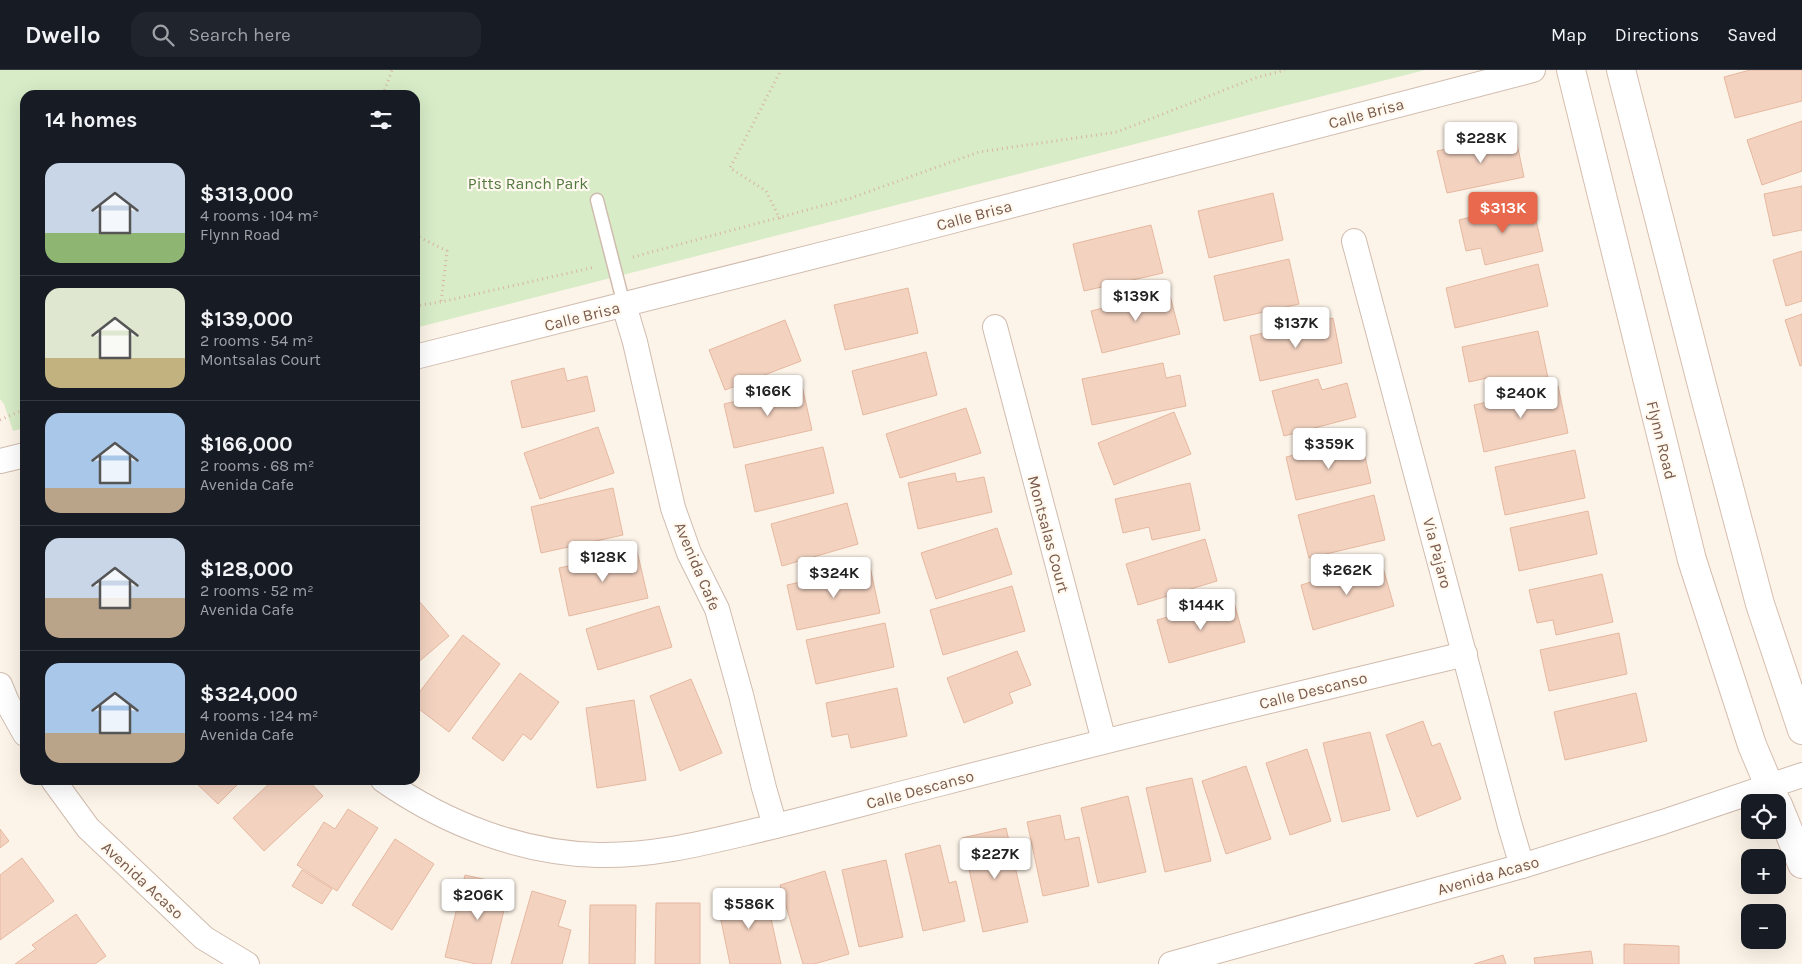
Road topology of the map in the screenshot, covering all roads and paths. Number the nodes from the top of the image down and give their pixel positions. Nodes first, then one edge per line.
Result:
1 (392, 70) edge
2 (781, 70) edge
3 (1285, 70) edge
4 (1533, 70) edge
5 (1571, 70) edge
6 (1621, 70) edge
7 (385, 90) edge
8 (597, 200) dead end
9 (780, 219) junction
10 (420, 238) edge
11 (1354, 241) dead end
12 (613, 263) junction
13 (442, 302) junction
14 (420, 305) edge
15 (624, 305) junction
16 (995, 327) dead end
17 (420, 356) edge
18 (20, 411) edge
19 (0, 420) edge
20 (20, 456) edge
21 (0, 461) edge
22 (1465, 654) junction
23 (0, 685) edge
24 (20, 725) edge
25 (1802, 730) edge
26 (1104, 741) junction
27 (1802, 775) edge
28 (58, 785) edge
29 (390, 785) edge
30 (1773, 794) edge
31 (1780, 794) edge
32 (1741, 805) edge
33 (1786, 825) edge
34 (775, 826) junction
35 (1802, 864) edge
36 (1522, 866) junction
37 (247, 964) edge
38 (1171, 964) edge

1 - 7 path
2 - 9 path
3 - 9 path
4 - 15 street, Calle Brisa
5 - 30 main road, Flynn Road
6 - 25 main road
8 - 12 lane
9 - 12 path
10 - 13 path
11 - 22 street, Via Pajaro
12 - 13 path
12 - 15 lane
13 - 14 path
15 - 17 street, Calle Brisa
15 - 34 street, Avenida Cafe
16 - 26 street, Montsalas Court
18 - 19 path
20 - 21 street
22 - 26 street, Calle Descanso
22 - 36 street, Via Pajaro
23 - 24 street
26 - 34 street, Calle Descanso
27 - 31 street, Avenida Acaso
28 - 37 street, Avenida Acaso
29 - 34 street, Calle Descanso
32 - 36 street, Avenida Acaso
33 - 35 main road, Flynn Road
36 - 38 street, Avenida Acaso

